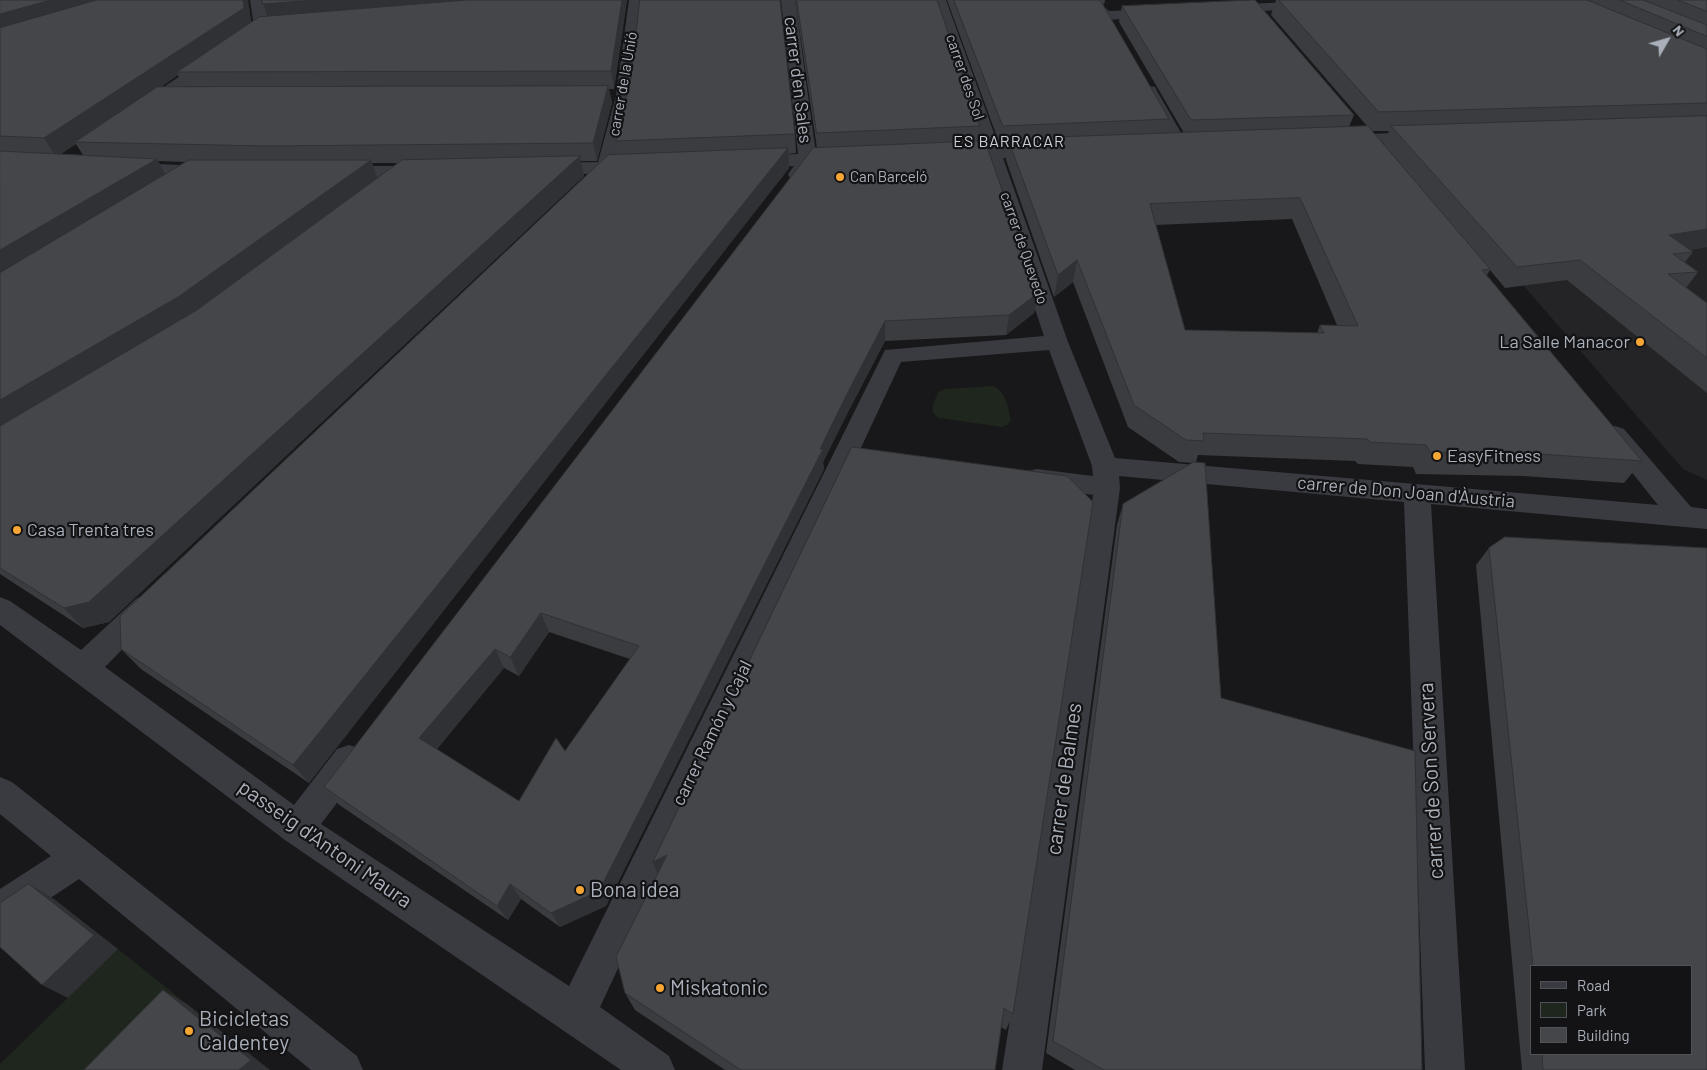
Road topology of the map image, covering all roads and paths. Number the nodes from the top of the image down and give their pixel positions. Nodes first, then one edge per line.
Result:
1 (257, 0) edge
2 (636, 0) edge
3 (788, 0) edge
4 (938, 0) edge
5 (1086, 0) edge
6 (1250, 4) edge
7 (1324, 5) edge
8 (1215, 10) edge
9 (1175, 12) edge
10 (1106, 16) junction
11 (1267, 22) edge
12 (282, 28) edge
13 (262, 29) junction
14 (1116, 33) edge
15 (1140, 76) edge
16 (604, 96) edge
17 (624, 96) junction
18 (160, 97) junction
19 (189, 97) edge
20 (129, 118) edge
21 (1360, 132) junction
22 (1444, 137) edge
23 (1327, 140) edge
24 (1199, 144) edge
25 (1179, 145) junction
26 (1159, 146) edge
27 (1060, 150) edge
28 (992, 154) junction
29 (934, 155) edge
30 (856, 158) edge
31 (808, 159) junction
32 (1385, 162) edge
33 (731, 163) edge
34 (645, 166) edge
35 (108, 168) edge
36 (606, 168) junction
37 (529, 170) edge
38 (195, 172) junction
39 (225, 172) edge
40 (325, 172) edge
41 (404, 172) junction
42 (443, 172) edge
43 (170, 188) edge
44 (381, 190) edge
45 (784, 191) edge
46 (578, 196) edge
47 (1057, 342) junction
48 (1601, 418) edge
49 (1011, 474) edge
50 (1106, 477) junction
51 (1417, 493) junction
52 (1695, 518) edge
53 (162, 592) edge
54 (0, 609) edge
55 (83, 668) junction
56 (363, 741) edge
57 (0, 793) edge
58 (296, 828) junction
59 (80, 857) junction
60 (0, 910) edge
61 (576, 1014) junction
62 (342, 1070) edge
63 (655, 1070) edge
64 (1022, 1070) edge
65 (1446, 1070) edge

1 - 13 street
2 - 17 street, carrer de la Unió
3 - 31 street, carrer d'en Sales
4 - 28 street, carrer des Sol
5 - 10 street
6 - 7 street
6 - 8 street
6 - 11 street
9 - 10 street
10 - 14 street
12 - 13 street
13 - 18 street
15 - 25 street
16 - 17 street
17 - 36 street, carrer de la Unió
18 - 19 street
18 - 20 street
21 - 22 street
21 - 23 street
21 - 32 street
24 - 25 street
25 - 26 street
27 - 28 street
28 - 29 street
28 - 47 street, carrer de Quevedo
30 - 31 street
31 - 33 street
31 - 45 street, carrer d'en Sales
34 - 36 street
35 - 38 street
36 - 37 street
36 - 46 street
38 - 39 street
38 - 43 street
40 - 41 street
41 - 42 street
41 - 44 street
47 - 50 street, carrer de Quevedo
47 - 61 street, carrer Ramón y Cajal
48 - 52 street
49 - 50 street, carrer de Don Joan d'Àustria
50 - 51 street, carrer de Don Joan d'Àustria
50 - 64 street, carrer de Balmes
51 - 52 street, carrer de Don Joan d'Àustria
51 - 65 street, carrer de Son Servera
53 - 55 street
54 - 55 street, passeig d'Antoni Maura
55 - 58 street, passeig d'Antoni Maura
56 - 58 street
57 - 59 street
58 - 61 street, passeig d'Antoni Maura
59 - 60 street
59 - 62 street
61 - 63 street, passeig d'Antoni Maura

